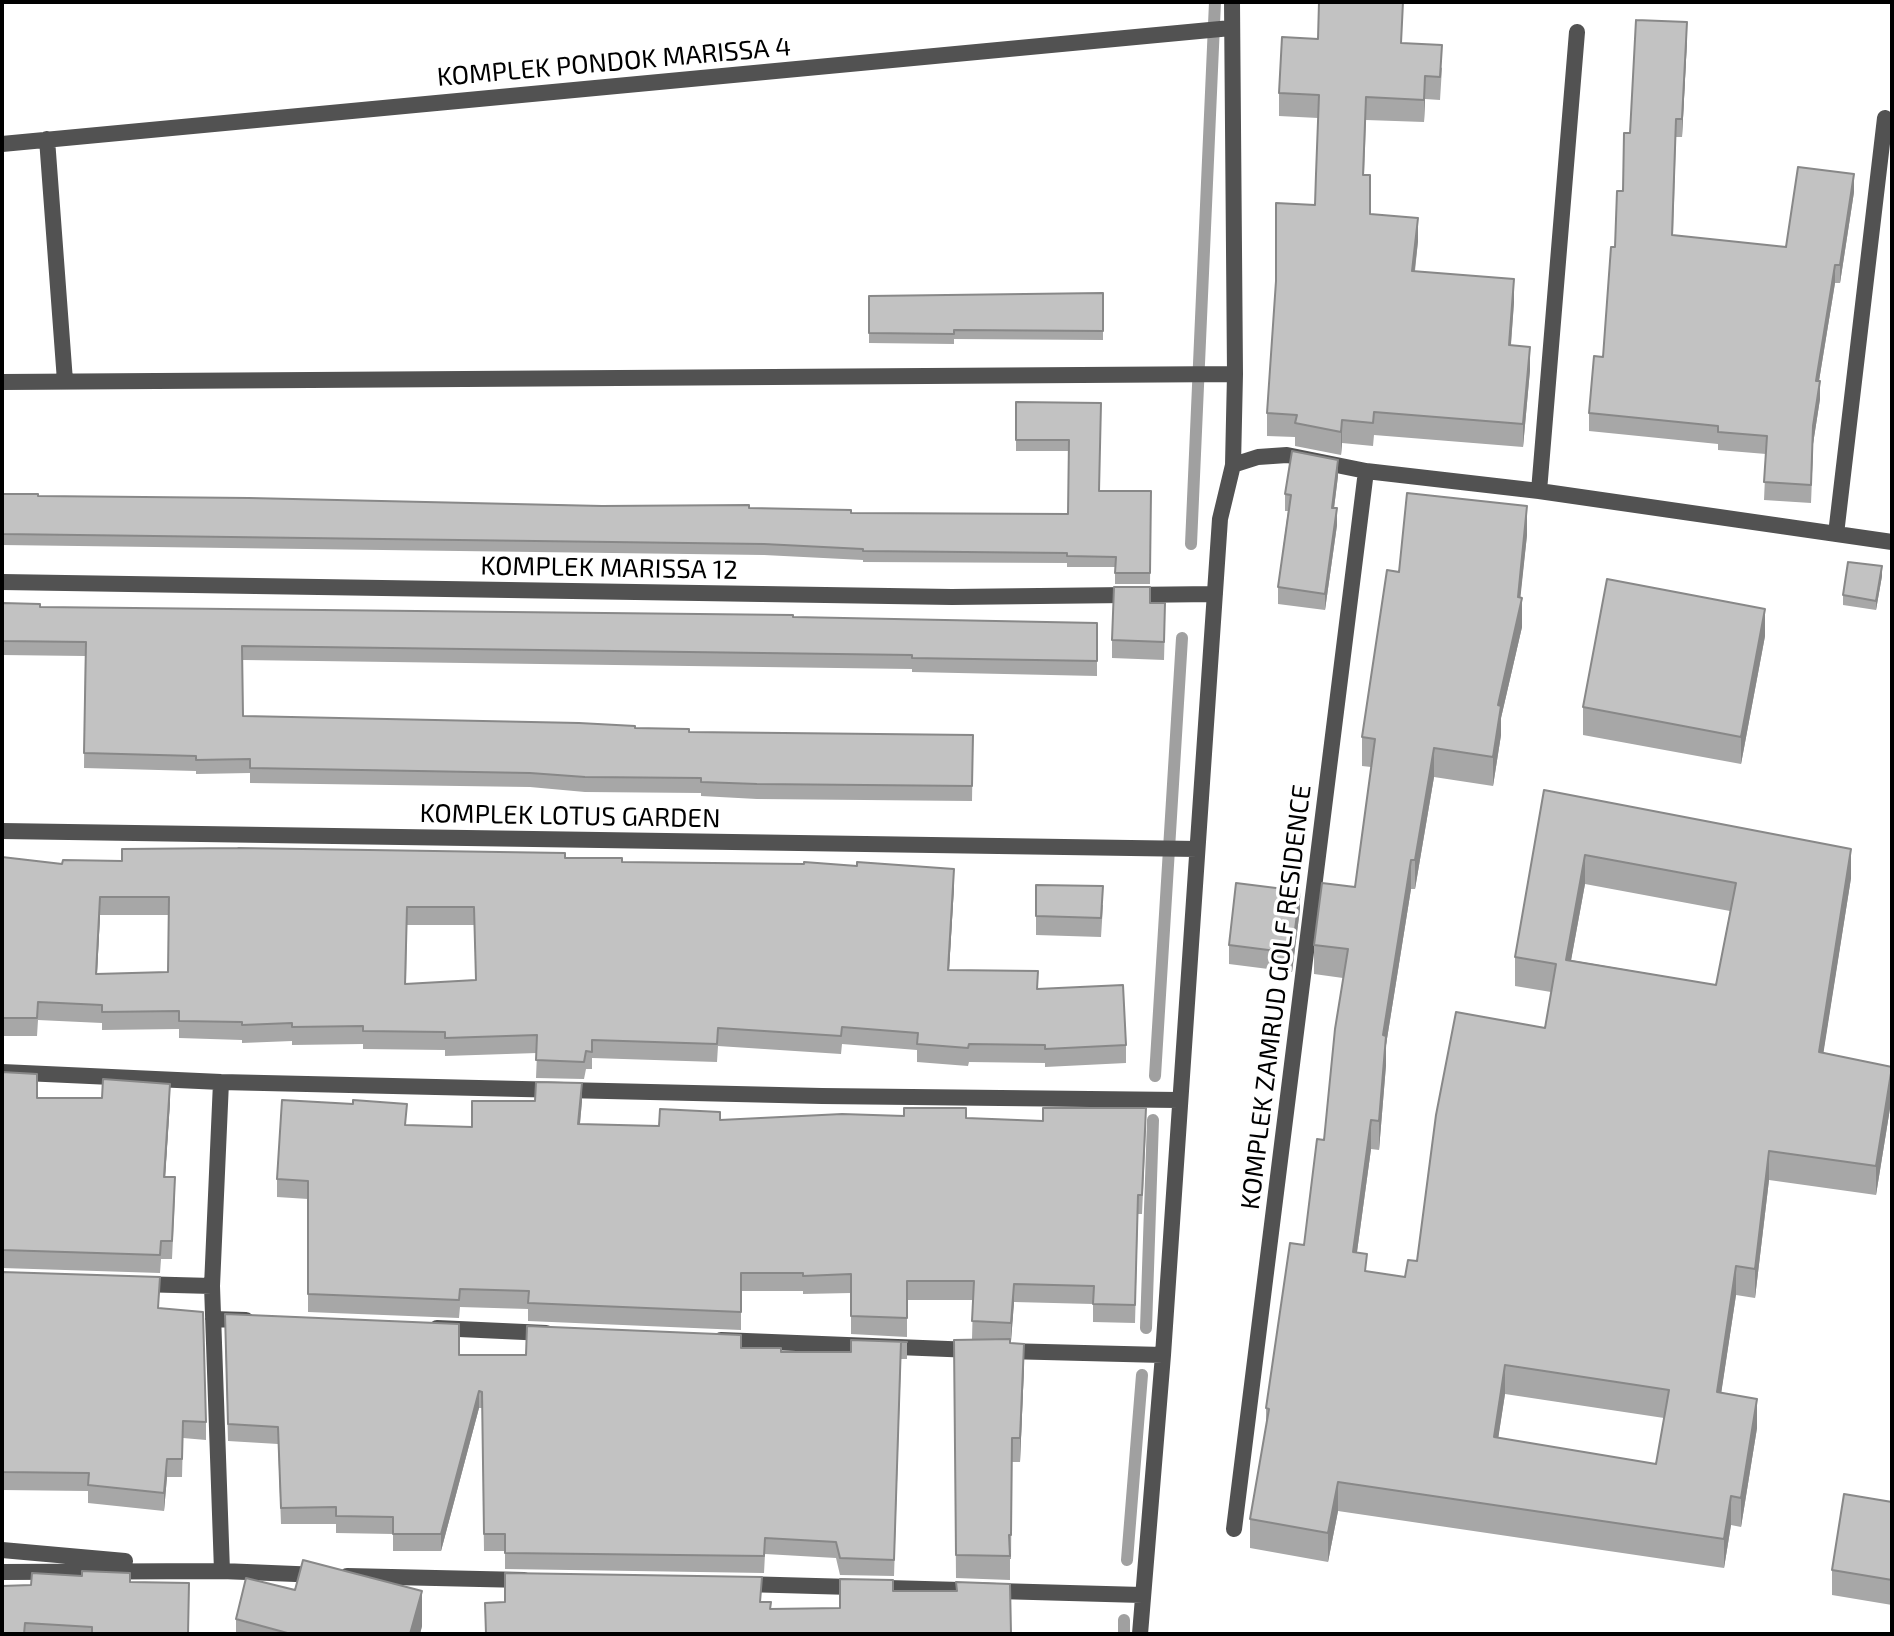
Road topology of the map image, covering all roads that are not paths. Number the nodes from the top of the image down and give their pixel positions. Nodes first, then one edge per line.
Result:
1 (1232, 2) edge
2 (1231, 28) junction
3 (1577, 32) dead end
4 (1885, 118) dead end
5 (47, 139) junction
6 (2, 144) edge
7 (1235, 374) junction
8 (65, 381) junction
9 (2, 382) edge
10 (1233, 465) junction
11 (1366, 471) junction
12 (1539, 491) junction
13 (1836, 534) junction
14 (1892, 542) edge
15 (2, 582) edge
16 (1215, 594) junction
17 (2, 831) edge
18 (1197, 849) junction
19 (2, 1072) edge
20 (221, 1082) junction
21 (1179, 1100) junction
22 (122, 1283) edge
23 (212, 1286) junction
24 (213, 1319) junction
25 (260, 1321) edge
26 (419, 1327) edge
27 (561, 1333) edge
28 (704, 1339) edge
29 (1163, 1355) junction
30 (1234, 1529) dead end
31 (2, 1550) edge
32 (222, 1571) junction
33 (2, 1572) edge
34 (546, 1581) edge
35 (719, 1583) edge
36 (1142, 1595) junction
37 (1140, 1634) edge

1 - 2 street
2 - 5 street, KOMPLEK PONDOK MARISSA 4
2 - 7 street
3 - 12 street
4 - 13 street
5 - 6 street, KOMPLEK PONDOK MARISSA 4
5 - 8 street
7 - 8 street
7 - 10 street
8 - 9 street
10 - 11 street
10 - 16 street
11 - 12 street
11 - 30 street, KOMPLEK ZAMRUD GOLF RESIDENCE
12 - 13 street
13 - 14 street
15 - 16 street, KOMPLEK MARISSA 12
16 - 18 street
17 - 18 street, KOMPLEK LOTUS GARDEN
18 - 21 street
19 - 20 street
20 - 21 street
20 - 23 street
21 - 29 street
22 - 23 street
23 - 24 street
24 - 25 street
24 - 32 street
26 - 27 street
28 - 29 street
29 - 36 street
31 - 32 street
32 - 33 street
32 - 34 street
35 - 36 street
36 - 37 street

